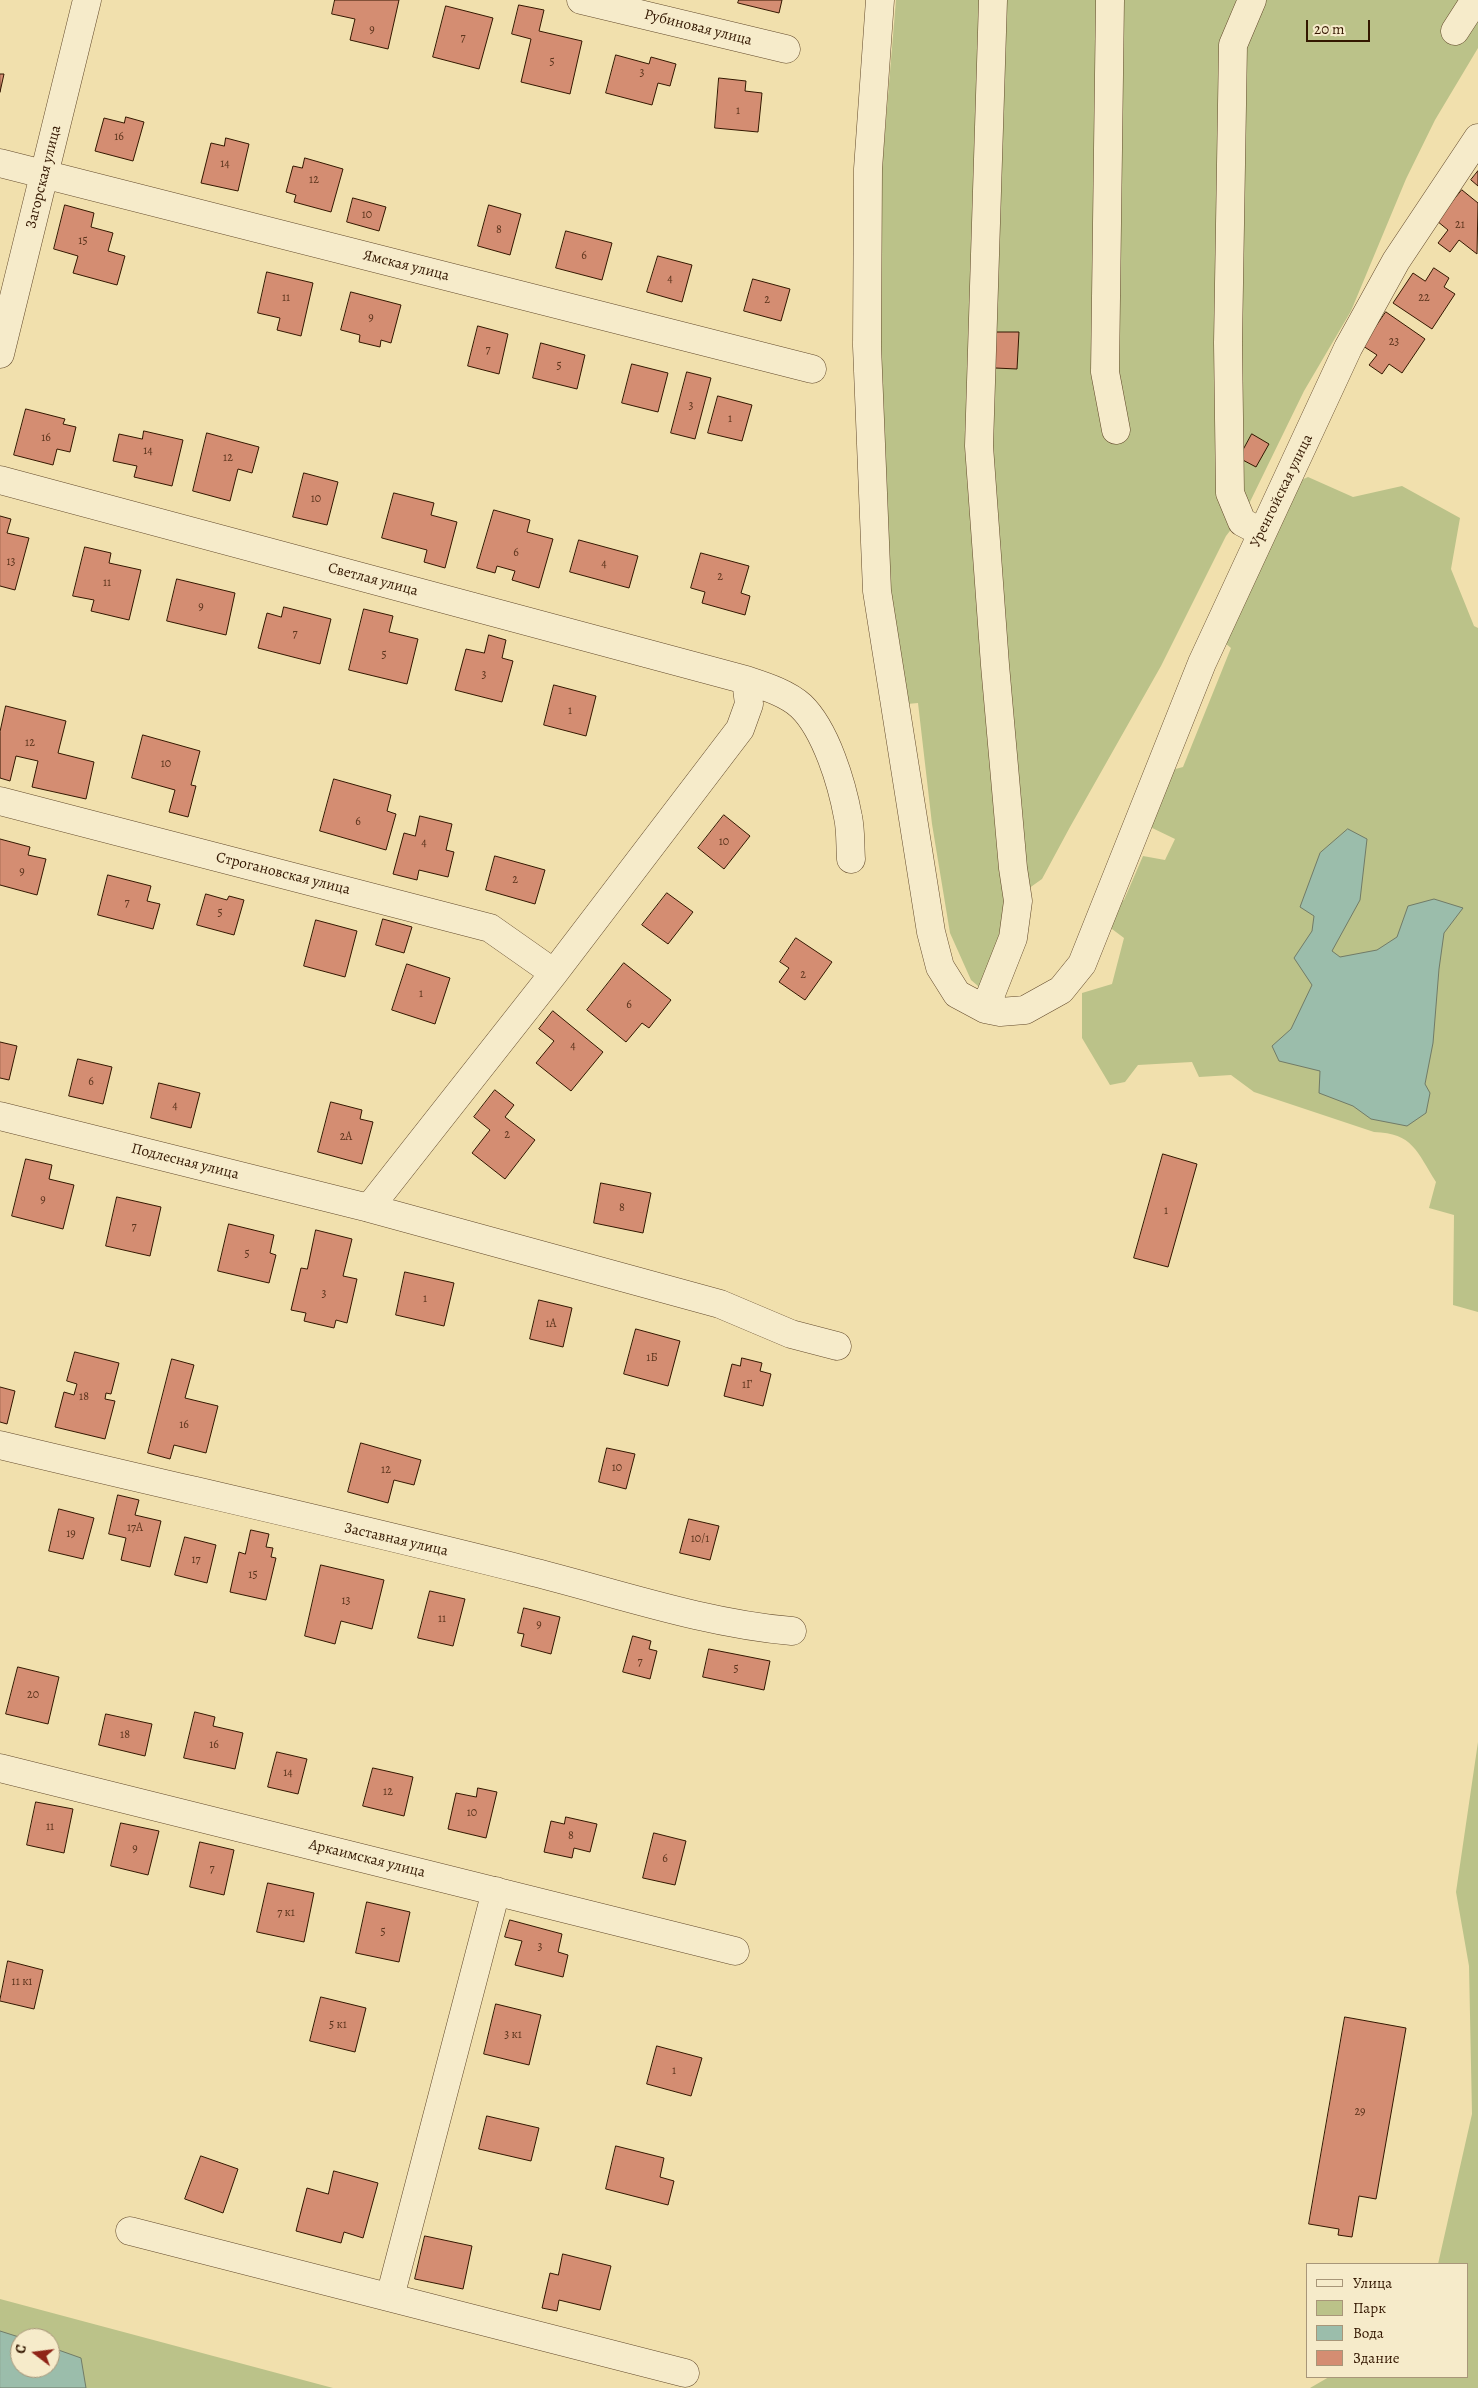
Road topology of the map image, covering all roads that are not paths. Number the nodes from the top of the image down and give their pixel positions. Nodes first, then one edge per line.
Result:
1 (87, 0) edge
2 (582, 0) edge
3 (880, 0) edge
4 (994, 0) edge
5 (1110, 0) edge
6 (1252, 0) edge
7 (1475, 0) edge
8 (1455, 31) dead end
9 (786, 50) dead end
10 (1478, 138) edge
11 (0, 163) edge
12 (45, 174) junction
13 (0, 354) edge
14 (812, 369) dead end
15 (1116, 430) dead end
16 (0, 480) edge
17 (1261, 532) junction
18 (746, 680) junction
19 (0, 801) edge
20 (851, 859) dead end
21 (554, 973) junction
22 (985, 1009) junction
23 (0, 1116) edge
24 (369, 1208) junction
25 (837, 1346) dead end
26 (0, 1445) edge
27 (792, 1630) dead end
28 (0, 1768) edge
29 (496, 1892) junction
30 (735, 1951) dead end
31 (130, 2231) dead end
32 (390, 2297) junction
33 (685, 2372) dead end

1 - 12 street, Загорская улица
2 - 9 street, Рубиновая улица
3 - 22 street
4 - 22 street
5 - 15 street
6 - 17 street
7 - 8 street
10 - 17 street, Уренгойская улица
11 - 12 street, Ямская улица
12 - 13 street, Загорская улица
12 - 14 street, Ямская улица
16 - 18 street, Светлая улица
17 - 22 street, Уренгойская улица
18 - 20 street, Светлая улица
18 - 21 street
19 - 21 street, Строгановская улица
21 - 24 street
23 - 24 street, Подлесная улица
24 - 25 street, Подлесная улица
26 - 27 street, Заставная улица
28 - 29 street, Аркаимская улица
29 - 30 street, Аркаимская улица
29 - 32 street
31 - 32 street
32 - 33 street

